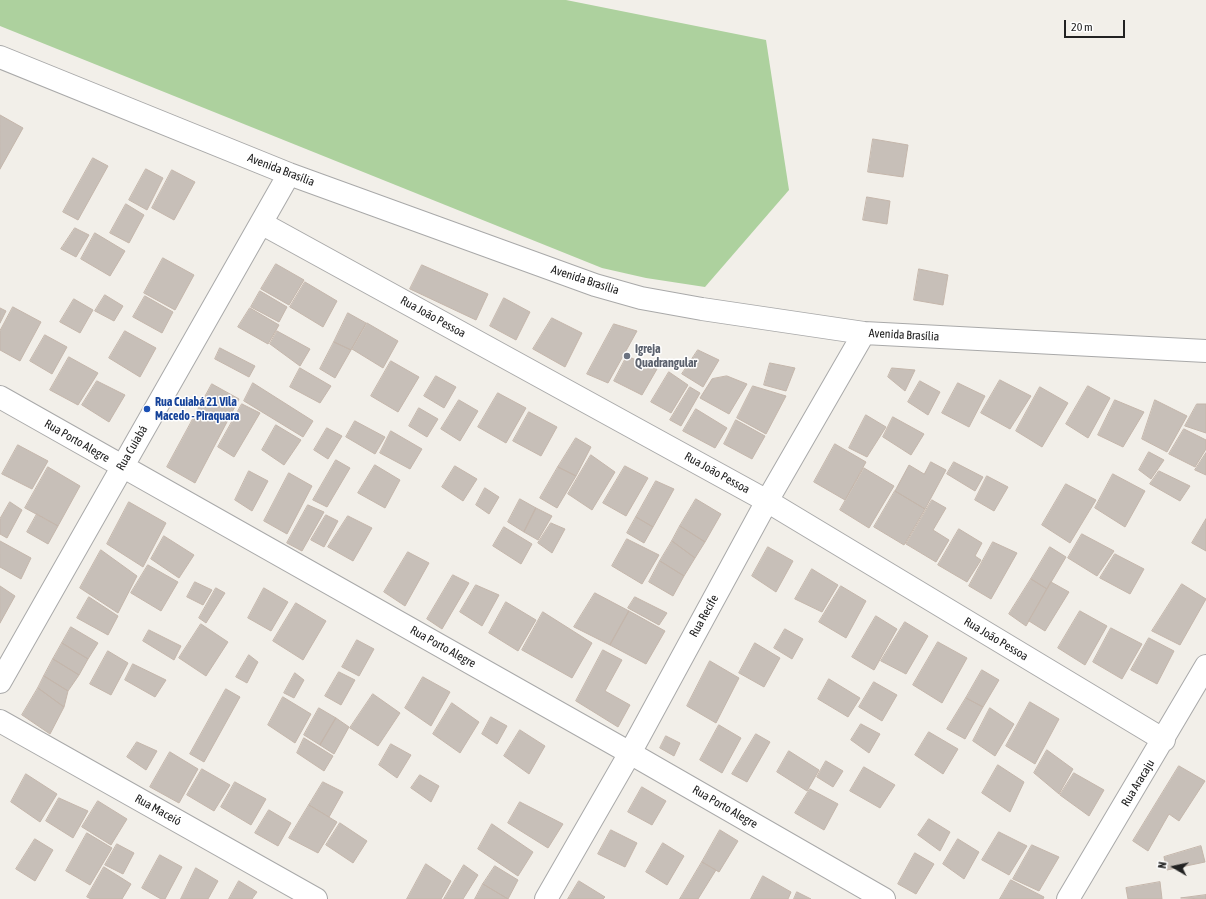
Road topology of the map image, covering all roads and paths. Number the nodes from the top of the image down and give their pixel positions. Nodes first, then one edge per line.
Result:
1 (0, 57) edge
2 (288, 174) junction
3 (261, 223) junction
4 (864, 333) junction
5 (1206, 351) edge
6 (0, 397) edge
7 (121, 467) junction
8 (767, 501) junction
9 (1206, 666) edge
10 (0, 682) edge
11 (0, 720) edge
12 (1164, 740) junction
13 (630, 753) junction
14 (316, 899) edge
15 (546, 899) edge
16 (884, 899) edge
17 (1068, 899) edge

1 - 2 street, Avenida Brasília
2 - 3 street, Rua Cuiabá
2 - 4 street, Avenida Brasília
3 - 7 street, Rua Cuiabá
3 - 8 street, Rua João Pessoa
4 - 5 street, Avenida Brasília
4 - 8 street, Rua Recife
6 - 7 street, Rua Porto Alegre
7 - 10 street, Rua Cuiabá
7 - 13 street, Rua Porto Alegre
8 - 12 street, Rua João Pessoa
8 - 13 street, Rua Recife
9 - 12 street, Rua Aracaju
11 - 14 street, Rua Maceió
12 - 17 street, Rua Aracaju
13 - 15 street, Rua Recife
13 - 16 street, Rua Porto Alegre

